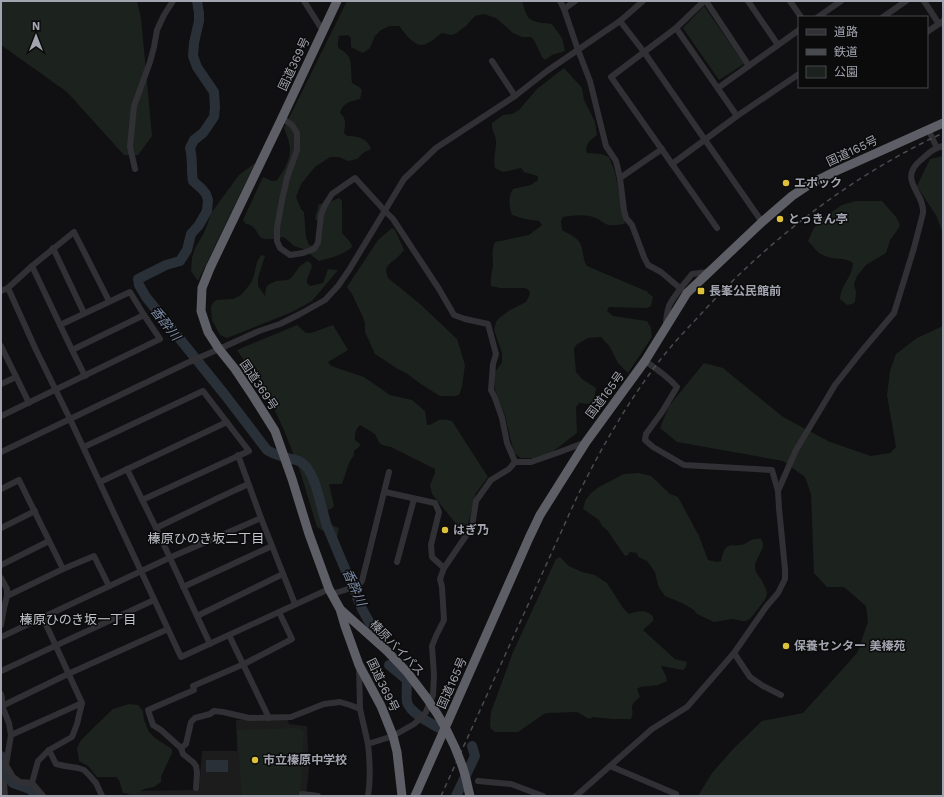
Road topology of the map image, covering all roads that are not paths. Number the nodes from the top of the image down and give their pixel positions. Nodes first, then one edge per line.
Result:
1 (173, 1) edge
2 (304, 1) edge
3 (337, 1) edge
4 (560, 1) edge
5 (575, 1) edge
6 (643, 1) edge
7 (705, 1) edge
8 (748, 1) edge
9 (790, 1) edge
10 (906, 1) edge
11 (924, 1) edge
12 (837, 2) edge
13 (564, 9) junction
14 (800, 16) edge
15 (819, 16) edge
16 (884, 16) edge
17 (620, 21) junction
18 (941, 22) edge
19 (676, 28) junction
20 (323, 31) junction
21 (798, 31) edge
22 (928, 31) edge
23 (778, 45) junction
24 (578, 50) junction
25 (644, 52) junction
26 (492, 61) dead end
27 (749, 66) junction
28 (798, 75) edge
29 (718, 88) junction
30 (515, 96) junction
31 (737, 116) junction
32 (282, 118) junction
33 (943, 123) edge
34 (928, 129) junction
35 (705, 140) junction
36 (940, 147) edge
37 (662, 149) junction
38 (672, 164) junction
39 (135, 169) dead end
40 (620, 178) junction
41 (384, 211) junction
42 (762, 222) junction
43 (717, 228) dead end
44 (53, 248) junction
45 (32, 266) junction
46 (709, 272) junction
47 (8, 288) junction
48 (681, 289) junction
49 (1, 292) edge
50 (109, 301) junction
51 (84, 313) junction
52 (144, 315) junction
53 (60, 324) junction
54 (666, 327) junction
55 (2, 350) edge
56 (72, 350) junction
57 (219, 350) junction
58 (645, 361) junction
59 (85, 376) junction
60 (16, 377) junction
61 (1, 384) edge
62 (56, 390) junction
63 (29, 403) junction
64 (1, 416) edge
65 (70, 419) junction
66 (227, 422) junction
67 (586, 442) junction
68 (84, 448) junction
69 (1, 452) edge
70 (238, 455) junction
71 (515, 462) junction
72 (127, 469) junction
73 (389, 472) dead end
74 (100, 482) junction
75 (248, 484) junction
76 (1, 489) edge
77 (778, 491) junction
78 (385, 492) junction
79 (414, 499) junction
80 (142, 500) junction
81 (35, 511) junction
82 (260, 518) junction
83 (1, 528) edge
84 (156, 528) junction
85 (49, 541) junction
86 (272, 546) junction
87 (170, 558) junction
88 (396, 562) dead end
89 (1, 565) edge
90 (444, 568) junction
91 (63, 569) junction
92 (141, 572) junction
93 (283, 574) junction
94 (1, 578) edge
95 (109, 586) junction
96 (183, 587) junction
97 (330, 591) junction
98 (7, 596) junction
99 (154, 600) junction
100 (295, 604) junction
101 (340, 609) junction
102 (279, 612) junction
103 (197, 616) junction
104 (43, 618) junction
105 (1, 625) edge
106 (168, 629) junction
107 (229, 635) junction
108 (1, 637) edge
109 (210, 644) junction
110 (56, 645) junction
111 (734, 653) junction
112 (244, 664) junction
113 (359, 665) junction
114 (1, 671) edge
115 (68, 674) junction
116 (1, 694) edge
117 (781, 695) dead end
118 (82, 703) junction
119 (2, 706) junction
120 (360, 709) junction
121 (270, 718) junction
122 (11, 735) junction
123 (393, 736) junction
124 (368, 744) junction
125 (181, 748) junction
126 (49, 750) junction
127 (610, 766) junction
128 (1, 780) edge
129 (478, 781) dead end
130 (32, 783) junction
131 (196, 788) dead end
132 (676, 794) dead end
133 (5, 796) edge
134 (43, 796) edge
135 (102, 796) edge
136 (302, 796) edge
137 (318, 796) edge
138 (368, 796) edge
139 (402, 796) edge
140 (415, 796) edge
141 (470, 796) edge
142 (543, 796) edge
143 (576, 796) edge

1 - 39 street
2 - 20 street
3 - 20 highway, 国道369号
4 - 13 street
5 - 13 street
6 - 17 street
7 - 19 street
7 - 27 street
8 - 23 street
9 - 14 street
10 - 16 street
11 - 18 street
12 - 15 street
13 - 24 street
17 - 24 street
17 - 25 street
18 - 22 street
19 - 25 street
19 - 29 street
20 - 32 highway, 国道369号
21 - 23 street
23 - 27 street
24 - 30 street
24 - 40 street
25 - 35 street
25 - 37 street
26 - 30 street
27 - 29 street
28 - 31 street
29 - 31 street
30 - 41 street
31 - 35 street
32 - 41 street
32 - 57 highway, 国道369号
33 - 34 highway, 国道165号
34 - 36 street
34 - 42 highway, 国道165号
35 - 38 street
35 - 42 street
36 - 77 street
37 - 38 street
37 - 40 street
38 - 43 street
40 - 48 street
41 - 57 street
41 - 71 street
42 - 46 highway, 国道165号
44 - 45 street
44 - 50 street
44 - 51 street
45 - 47 street
45 - 53 street
46 - 48 street
46 - 54 highway, 国道165号
47 - 49 street
47 - 62 street
48 - 54 street
50 - 51 street
50 - 52 street
51 - 53 street
52 - 56 street
52 - 59 street
53 - 56 street
54 - 58 highway, 国道165号
55 - 60 street
56 - 59 street
57 - 65 street
57 - 97 highway, 国道369号
58 - 67 highway, 国道165号
58 - 77 street
59 - 62 street
60 - 61 street
60 - 63 street
62 - 63 street
62 - 65 street
63 - 64 street
65 - 68 street
65 - 69 street
66 - 68 street
66 - 70 street
66 - 72 street
67 - 71 street
67 - 140 highway, 国道165号
68 - 74 street
70 - 75 street
70 - 80 street
71 - 90 street
72 - 74 street
72 - 80 street
73 - 78 street
74 - 92 street
75 - 82 street
75 - 84 street
76 - 81 street
77 - 111 street
78 - 79 street
78 - 97 street
79 - 88 street
79 - 90 street
80 - 84 street
81 - 83 street
81 - 85 street
82 - 86 street
82 - 87 street
84 - 87 street
85 - 89 street
85 - 91 street
86 - 93 street
86 - 96 street
87 - 92 street
87 - 96 street
90 - 123 street
91 - 95 street
91 - 98 street
92 - 95 street
92 - 99 street
93 - 100 street
93 - 103 street
94 - 98 street
95 - 104 street
96 - 103 street
97 - 100 street
97 - 101 highway, 国道369号
98 - 105 street
99 - 106 street
99 - 110 street
100 - 102 street
101 - 113 highway, 国道369号
101 - 141 highway, 榛原バイパス, bridge
102 - 107 street
102 - 112 street
103 - 109 street
104 - 108 street
104 - 110 street
106 - 109 street
106 - 115 street
107 - 109 street
107 - 112 street
110 - 114 street
110 - 115 street
111 - 117 street
111 - 127 street
112 - 121 street
112 - 125 street
113 - 120 street
113 - 123 highway, 国道369号
115 - 118 street
115 - 119 street
116 - 119 street
118 - 122 street
118 - 126 street
119 - 122 street
120 - 121 street
120 - 124 street
121 - 125 street
122 - 130 street
123 - 124 street
123 - 139 highway, 国道369号
124 - 138 street
125 - 131 street
126 - 130 street
126 - 135 street
127 - 132 street
127 - 143 street
128 - 133 street
129 - 142 street
130 - 134 street
136 - 137 street

